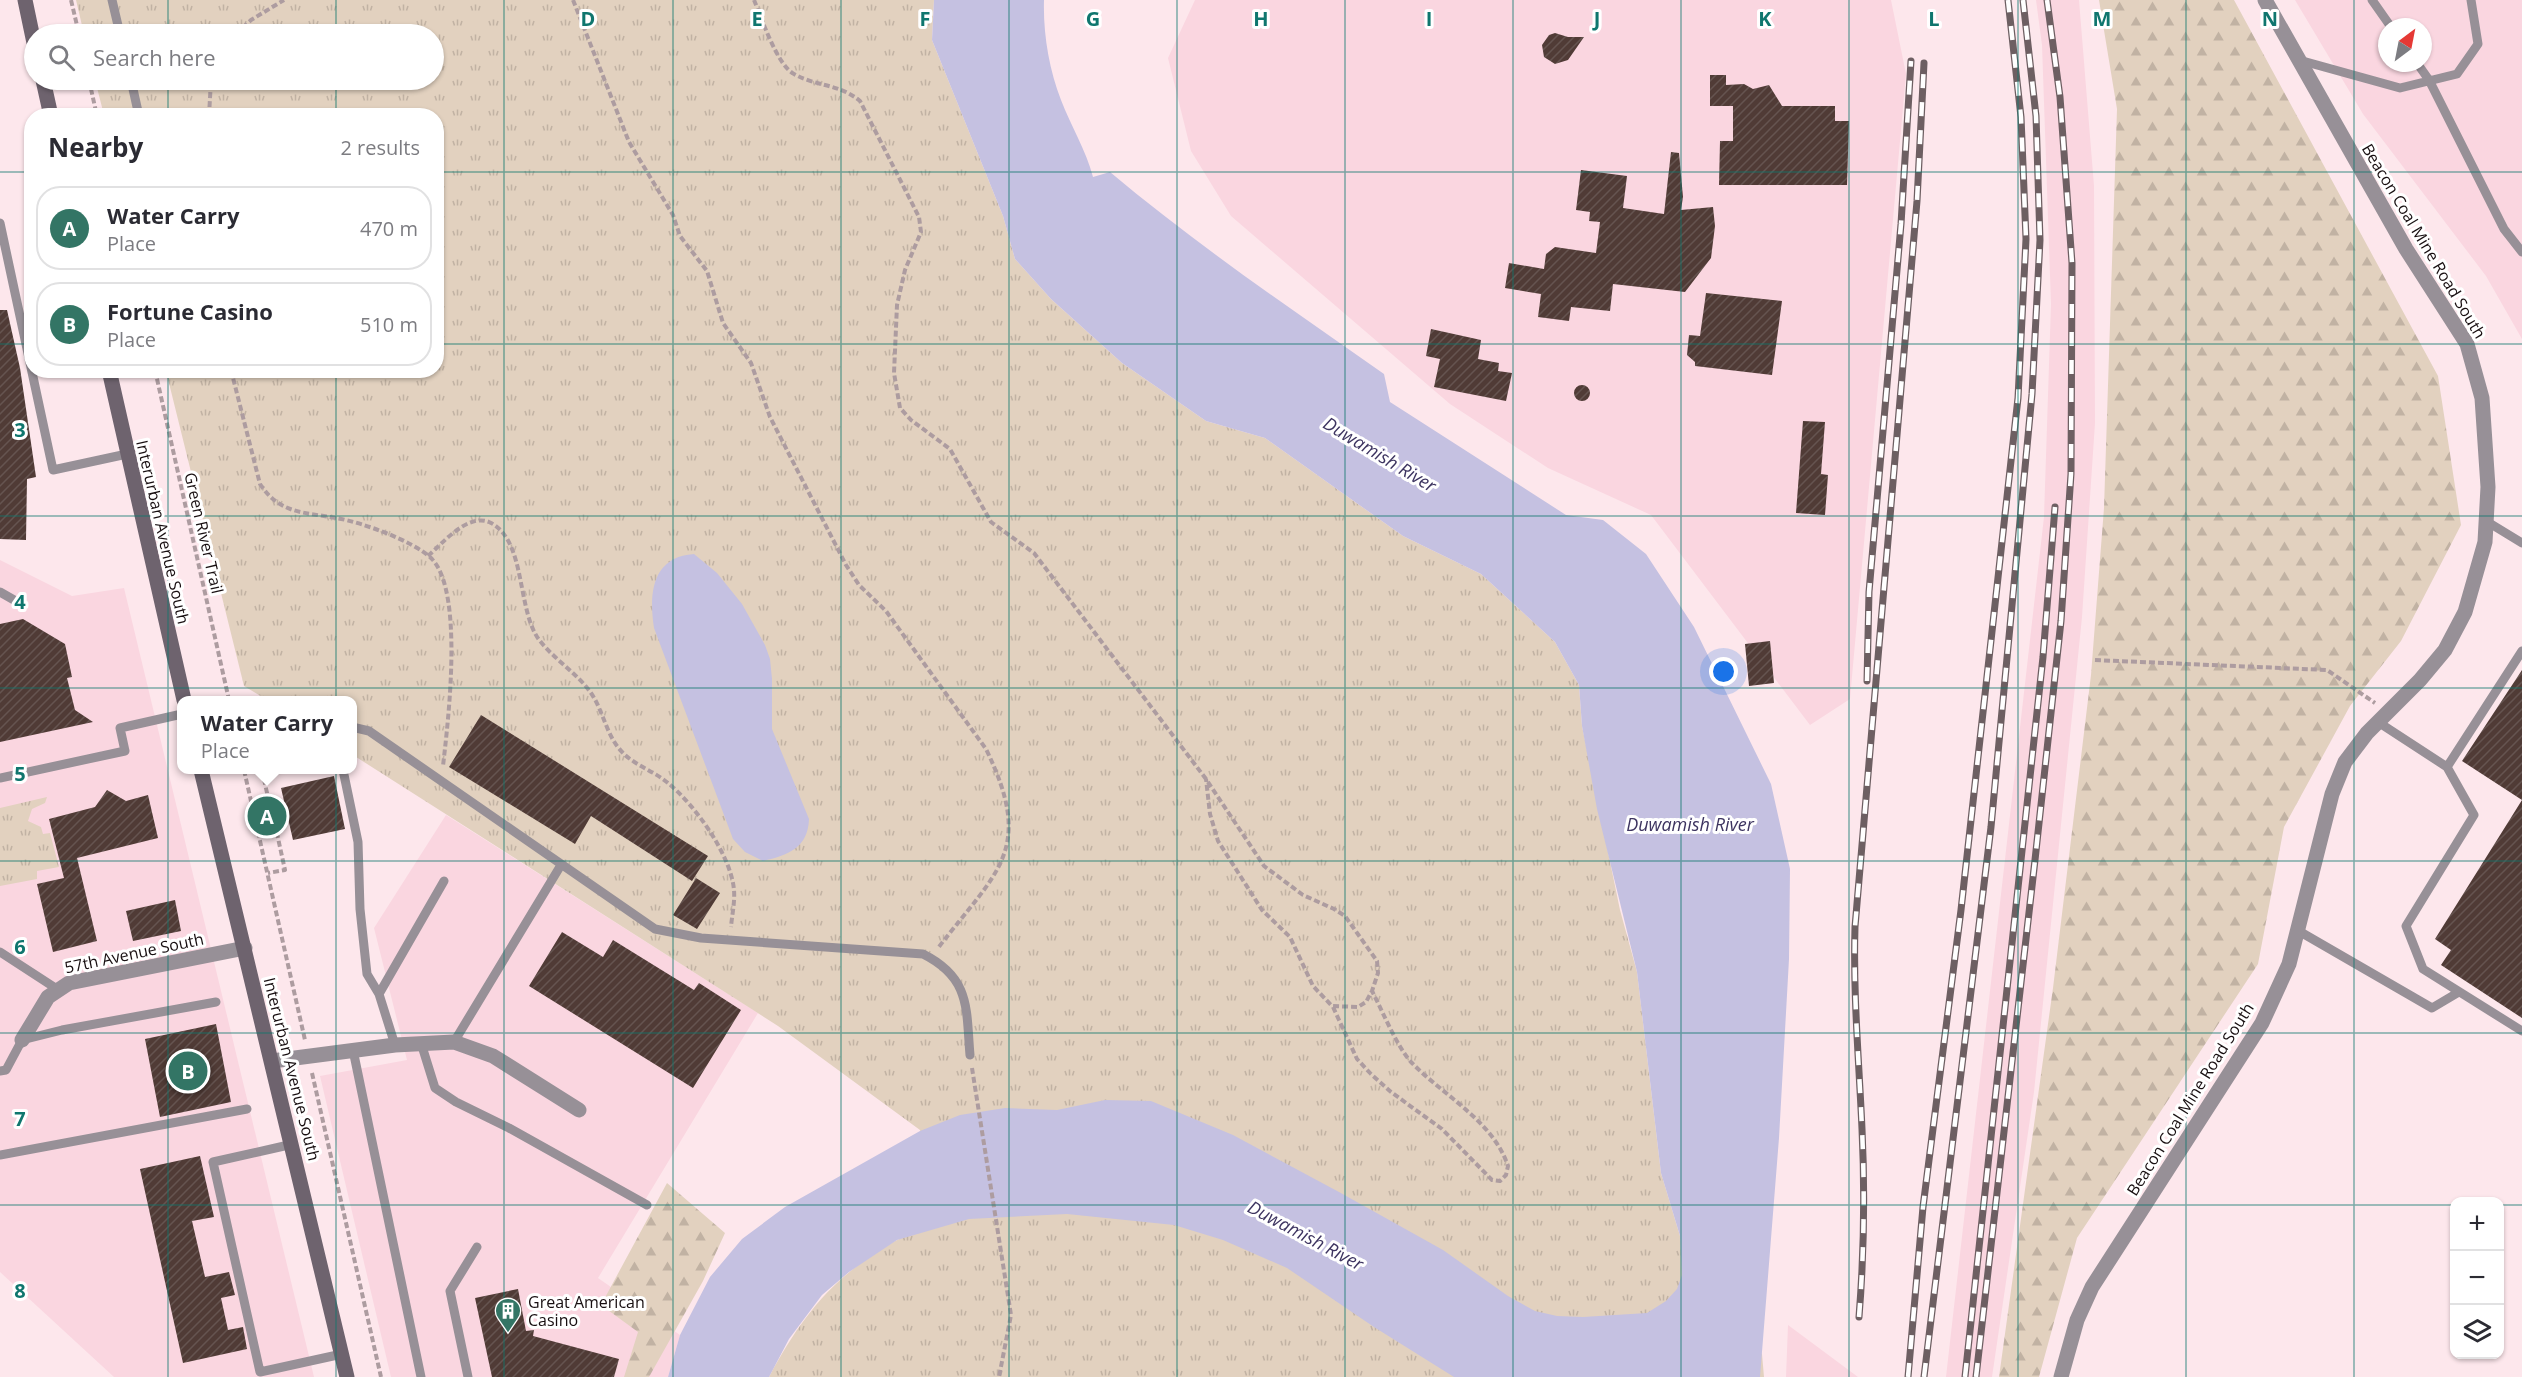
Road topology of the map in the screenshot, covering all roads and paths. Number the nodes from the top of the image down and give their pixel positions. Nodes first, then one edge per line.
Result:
1 (25, 0) edge
2 (71, 0) edge
3 (112, 0) edge
4 (284, 0) edge
5 (573, 0) edge
6 (754, 0) edge
7 (2265, 0) edge
8 (2372, 0) edge
9 (2471, 0) edge
10 (2385, 18) edge
11 (30, 24) edge
12 (77, 24) edge
13 (118, 24) edge
14 (247, 24) edge
15 (2299, 60) junction
16 (2423, 72) edge
17 (2429, 81) junction
18 (45, 90) edge
19 (91, 90) edge
20 (133, 90) edge
21 (210, 90) edge
22 (49, 108) edge
23 (95, 108) edge
24 (137, 108) edge
25 (209, 108) edge
26 (0, 223) edge
27 (2522, 252) edge
28 (24, 335) edge
29 (33, 378) edge
30 (111, 378) edge
31 (157, 378) edge
32 (233, 378) edge
33 (128, 454) junction
34 (2486, 521) junction
35 (2522, 543) edge
36 (428, 556) junction
37 (0, 592) edge
38 (14, 600) dead end
39 (2522, 651) edge
40 (2095, 660) dead end
41 (183, 696) edge
42 (228, 696) edge
43 (177, 715) edge
44 (2383, 717) junction
45 (357, 728) edge
46 (2447, 767) junction
47 (202, 774) edge
48 (263, 774) edge
49 (344, 774) edge
50 (0, 778) edge
51 (1206, 779) junction
52 (441, 781) junction
53 (269, 802) junction
54 (253, 806) dead end
55 (276, 829) junction
56 (259, 833) dead end
57 (561, 865) junction
58 (268, 873) dead end
59 (444, 881) dead end
60 (2297, 930) junction
61 (730, 940) junction
62 (244, 948) junction
63 (0, 952) edge
64 (930, 958) junction
65 (57, 989) junction
66 (1372, 991) junction
67 (2459, 992) junction
68 (379, 994) junction
69 (216, 1002) dead end
70 (1332, 1006) junction
71 (2522, 1031) edge
72 (22, 1040) junction
73 (454, 1042) junction
74 (421, 1043) junction
75 (395, 1045) junction
76 (353, 1050) junction
77 (970, 1055) joint
78 (272, 1061) junction
79 (0, 1071) edge
80 (247, 1109) dead end
81 (579, 1110) dead end
82 (292, 1144) junction
83 (0, 1155) edge
84 (647, 1205) dead end
85 (477, 1247) dead end
86 (342, 1354) junction
87 (347, 1377) edge
88 (421, 1377) edge
89 (468, 1377) edge
90 (999, 1377) edge
91 (2061, 1377) edge

1 - 11 main road
2 - 12 path
3 - 13 lane
4 - 14 path
5 - 64 path
6 - 51 path
7 - 15 street, Beacon Coal Mine Road South
8 - 10 lane
9 - 17 lane
15 - 17 lane
15 - 34 street, Beacon Coal Mine Road South
16 - 17 lane
17 - 27 lane
18 - 22 main road
19 - 23 path
20 - 24 lane
21 - 25 path
26 - 28 lane
29 - 33 lane
30 - 33 main road, Interurban Avenue South
31 - 42 path, Green River Trail
32 - 36 path
33 - 41 main road, Interurban Avenue South
34 - 35 lane
34 - 44 street, Beacon Coal Mine Road South
36 - 52 path
36 - 61 path
37 - 38 lane
39 - 46 lane
40 - 44 path
43 - 50 lane
44 - 46 lane
44 - 60 street, Beacon Coal Mine Road South
45 - 52 lane
46 - 67 lane
47 - 62 main road, Interurban Avenue South
48 - 53 path
49 - 68 lane
51 - 66 path
51 - 70 path
52 - 57 lane
53 - 54 path
53 - 55 path
55 - 56 path
55 - 58 path
57 - 61 lane
57 - 73 lane
59 - 68 lane
60 - 67 lane
60 - 91 street, Beacon Coal Mine Road South
61 - 64 lane
62 - 65 street, 57th Avenue South
62 - 78 main road, Interurban Avenue South
63 - 65 lane
64 - 77 lane
65 - 72 street, 57th Avenue South
66 - 70 path
66 - 70 path
67 - 71 lane
68 - 75 lane
69 - 72 lane
72 - 79 lane
73 - 74 street
73 - 81 street
74 - 75 street
74 - 84 lane
75 - 76 street
76 - 78 street
76 - 88 lane
77 - 90 path
78 - 82 main road, Interurban Avenue South
80 - 83 lane
82 - 86 main road, Interurban Avenue South
82 - 86 lane
85 - 89 lane
86 - 87 main road, Interurban Avenue South

